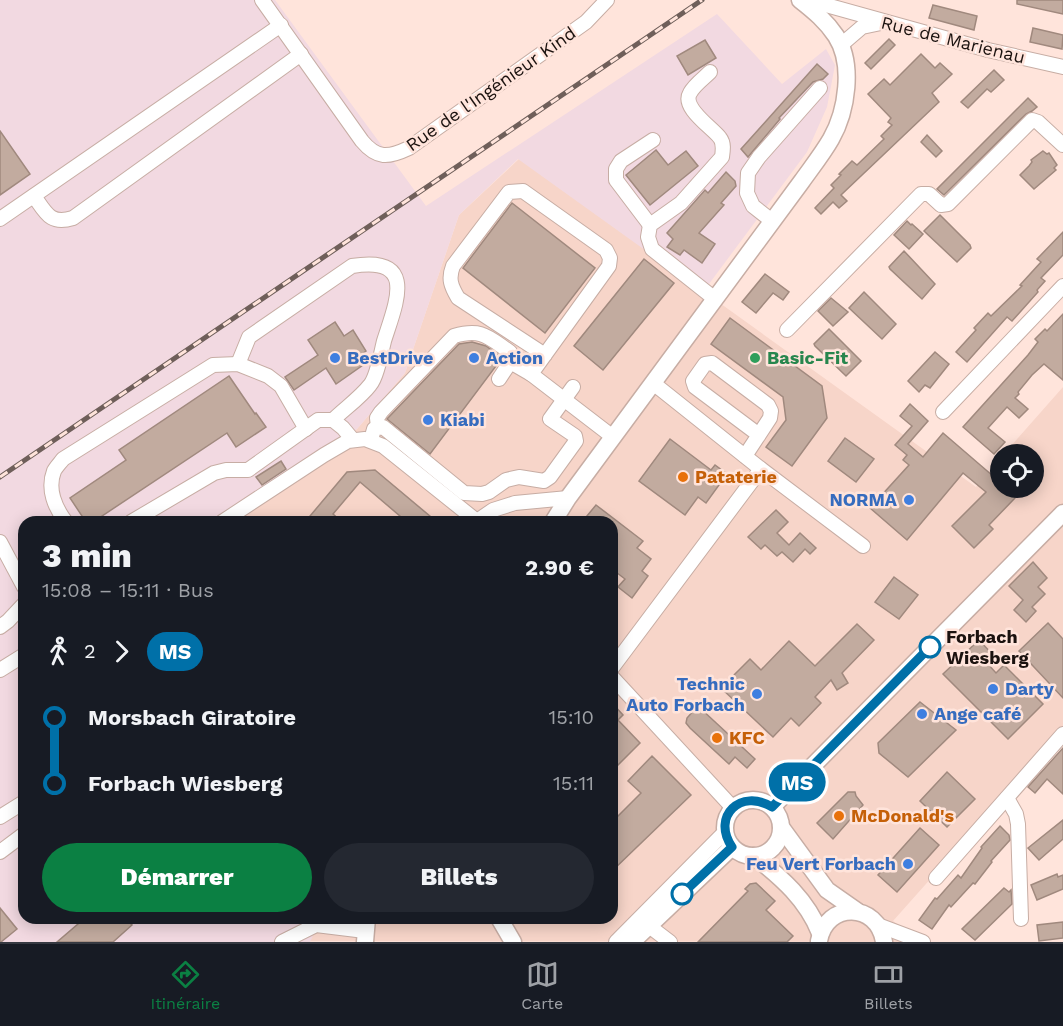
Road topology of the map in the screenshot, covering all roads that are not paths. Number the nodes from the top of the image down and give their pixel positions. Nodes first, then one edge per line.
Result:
1 (262, 0) edge
2 (607, 0) edge
3 (800, 0) edge
4 (808, 0) edge
5 (883, 22) junction
6 (281, 25) junction
7 (841, 45) junction
8 (301, 54) junction
9 (1063, 67) edge
10 (710, 72) dead end
11 (820, 88) dead end
12 (653, 140) dead end
13 (1063, 145) edge
14 (34, 196) junction
15 (0, 219) edge
16 (772, 221) junction
17 (650, 225) junction
18 (1063, 286) edge
19 (715, 299) junction
20 (787, 330) dead end
21 (545, 356) junction
22 (238, 364) junction
23 (522, 368) junction
24 (499, 379) dead end
25 (653, 382) junction
26 (573, 387) dead end
27 (564, 400) junction
28 (943, 412) dead end
29 (333, 420) junction
30 (378, 427) junction
31 (306, 429) junction
32 (759, 435) junction
33 (613, 437) junction
34 (353, 440) junction
35 (371, 440) junction
36 (745, 456) junction
37 (761, 469) junction
38 (434, 477) junction
39 (568, 498) junction
40 (1063, 513) edge
41 (61, 516) edge
42 (141, 516) edge
43 (231, 516) edge
44 (473, 516) edge
45 (485, 516) edge
46 (557, 516) edge
47 (0, 542) edge
48 (863, 546) dead end
49 (18, 576) edge
50 (18, 610) edge
51 (0, 627) edge
52 (18, 658) edge
53 (618, 660) edge
54 (0, 670) edge
55 (618, 683) edge
56 (1062, 736) edge
57 (1007, 798) junction
58 (18, 806) edge
59 (772, 807) junction
60 (733, 808) junction
61 (0, 817) edge
62 (781, 827) junction
63 (725, 832) junction
64 (18, 838) edge
65 (732, 847) junction
66 (0, 852) edge
67 (754, 856) junction
68 (936, 878) dead end
69 (857, 911) junction
70 (1021, 919) dead end
71 (503, 924) edge
72 (878, 925) junction
73 (649, 926) junction
74 (366, 930) edge
75 (820, 938) edge
76 (282, 942) edge
77 (513, 942) edge
78 (616, 942) edge
79 (632, 942) edge
80 (670, 942) edge
81 (884, 942) edge
82 (923, 942) edge

1 - 6 street, Rue de l'Ingénieur Kind
2 - 8 street, Rue de l'Ingénieur Kind
3 - 7 main road
4 - 5 street, Rue de Marienau
5 - 7 street
5 - 9 street, Rue de Marienau
6 - 8 street, Rue de l'Ingénieur Kind
6 - 14 street
7 - 16 main road
8 - 14 street
10 - 17 street
11 - 16 street
12 - 17 street
13 - 20 street
14 - 15 street
16 - 19 main road
17 - 19 street
18 - 28 street
19 - 25 main road
21 - 21 street
21 - 23 street
22 - 29 street
22 - 31 street
22 - 41 street
23 - 24 street
23 - 27 street
23 - 30 street
25 - 33 main road
25 - 36 street
26 - 27 street
27 - 33 street
27 - 38 street
29 - 31 street
29 - 34 street
30 - 35 street
30 - 38 street
31 - 42 street
32 - 32 street
32 - 36 street
33 - 39 main road
34 - 35 street
34 - 43 street
35 - 38 street
36 - 37 street
37 - 48 street
37 - 53 street
38 - 44 street
39 - 45 street
39 - 46 main road
40 - 59 main road
47 - 49 street
50 - 51 street
52 - 54 street
55 - 60 street
56 - 57 street
57 - 68 street
57 - 70 street
58 - 61 street
59 - 60 main road
59 - 62 main road
60 - 63 main road
62 - 67 main road
62 - 69 main road
63 - 65 main road
63 - 78 street
64 - 66 street
65 - 67 main road
65 - 73 main road
67 - 75 main road
69 - 72 main road
69 - 75 main road
71 - 77 main road
72 - 81 main road
72 - 82 street
73 - 79 main road
73 - 80 street
74 - 76 street

